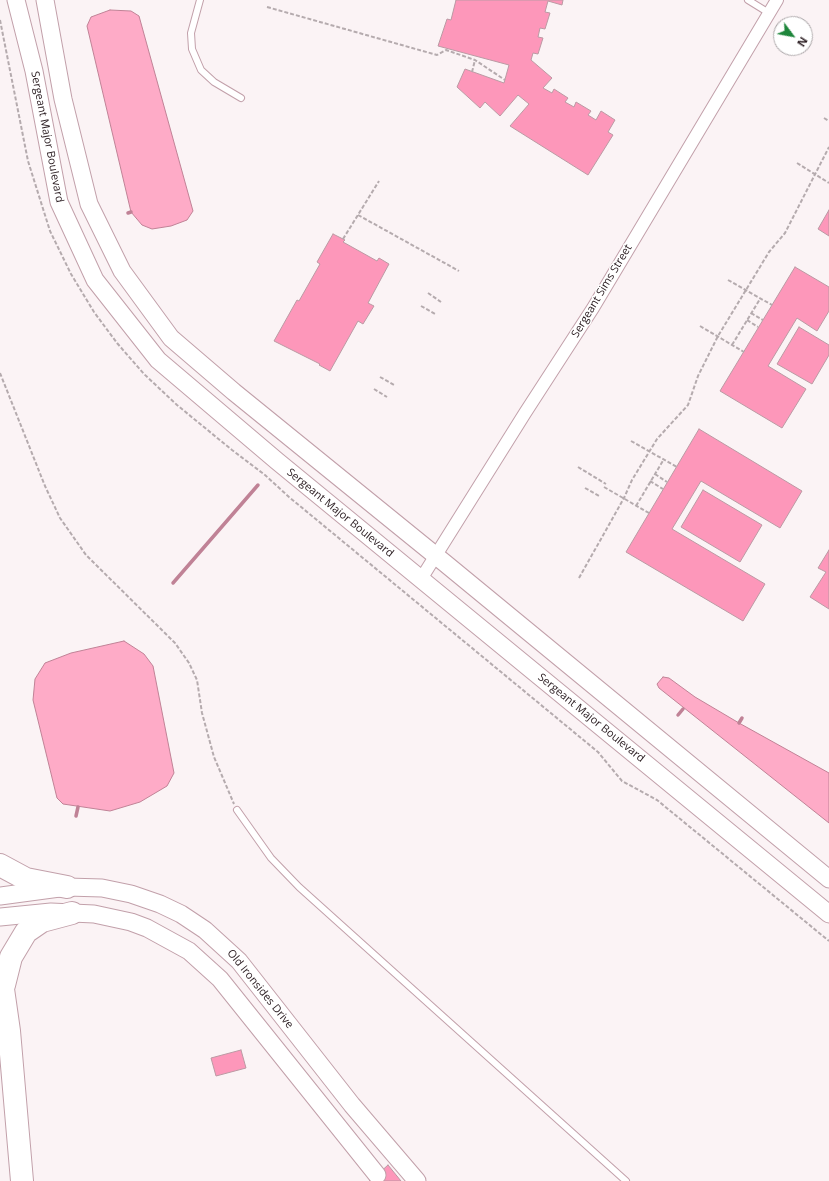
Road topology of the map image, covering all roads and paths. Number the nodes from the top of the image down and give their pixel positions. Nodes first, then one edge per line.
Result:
1 (16, 0) edge
2 (45, 0) edge
3 (200, 0) edge
4 (748, 0) edge
5 (776, 0) edge
6 (266, 7) dead end
7 (769, 12) junction
8 (475, 60) junction
9 (57, 64) junction
10 (34, 70) junction
11 (472, 72) dead end
12 (505, 80) dead end
13 (241, 98) dead end
14 (824, 118) dead end
15 (829, 121) edge
16 (829, 147) edge
17 (797, 163) dead end
18 (814, 174) junction
19 (379, 181) dead end
20 (829, 183) edge
21 (358, 215) junction
22 (343, 239) dead end
23 (459, 271) dead end
24 (728, 280) dead end
25 (746, 290) junction
26 (428, 293) dead end
27 (760, 298) junction
28 (441, 302) dead end
29 (772, 305) dead end
30 (421, 306) dead end
31 (751, 313) junction
32 (435, 314) dead end
33 (747, 320) junction
34 (763, 320) dead end
35 (700, 326) dead end
36 (758, 327) dead end
37 (718, 336) junction
38 (732, 345) junction
39 (744, 352) dead end
40 (0, 373) edge
41 (380, 377) dead end
42 (394, 385) dead end
43 (374, 389) dead end
44 (387, 397) dead end
45 (631, 441) dead end
46 (649, 451) junction
47 (664, 459) junction
48 (578, 467) dead end
49 (676, 467) dead end
50 (655, 474) junction
51 (650, 481) junction
52 (667, 482) dead end
53 (585, 488) dead end
54 (663, 489) dead end
55 (599, 496) dead end
56 (624, 498) junction
57 (636, 506) junction
58 (649, 513) dead end
59 (436, 556) junction
60 (579, 578) dead end
61 (421, 579) junction
62 (237, 810) joint
63 (0, 865) edge
64 (829, 879) edge
65 (67, 887) junction
66 (0, 896) edge
67 (72, 913) junction
68 (829, 914) edge
69 (0, 917) edge
70 (0, 968) edge
71 (1, 999) edge
72 (331, 1078) junction
73 (312, 1094) junction
74 (377, 1175) dead end
75 (22, 1181) edge
76 (417, 1181) edge
77 (626, 1181) edge

1 - 10 street, Sergeant Major Boulevard
2 - 9 street
3 - 13 lane
4 - 7 lane
5 - 7 street, Sergeant Sims Street
6 - 8 path
7 - 59 street, Sergeant Sims Street
8 - 11 path
8 - 12 path
9 - 10 street
9 - 59 street
10 - 61 street, Sergeant Major Boulevard
14 - 15 path
16 - 18 path
17 - 18 path
18 - 20 path
18 - 25 path
19 - 21 path
21 - 22 path
21 - 23 path
24 - 25 path
25 - 27 path
25 - 37 path
26 - 28 path
27 - 29 path
27 - 31 path
30 - 32 path
31 - 33 path
31 - 34 path
33 - 36 path
33 - 38 path
35 - 37 path
37 - 38 path
37 - 46 path
38 - 39 path
40 - 62 path
41 - 42 path
43 - 44 path
45 - 46 path
46 - 47 path
46 - 56 path
47 - 49 path
47 - 50 path
48 - 56 path
50 - 51 path
50 - 52 path
51 - 54 path
51 - 57 path
53 - 55 path
56 - 57 path
56 - 60 path
57 - 58 path
59 - 61 street, Sergeant Sims Street
59 - 64 street
61 - 68 street, Sergeant Major Boulevard
62 - 77 lane
63 - 65 highway
65 - 66 street, Old Ironsides Drive
65 - 72 street, Old Ironsides Drive
67 - 69 street
67 - 71 highway
67 - 73 street
70 - 71 highway
71 - 75 highway
72 - 73 street
72 - 76 street, Old Ironsides Drive
73 - 74 street

